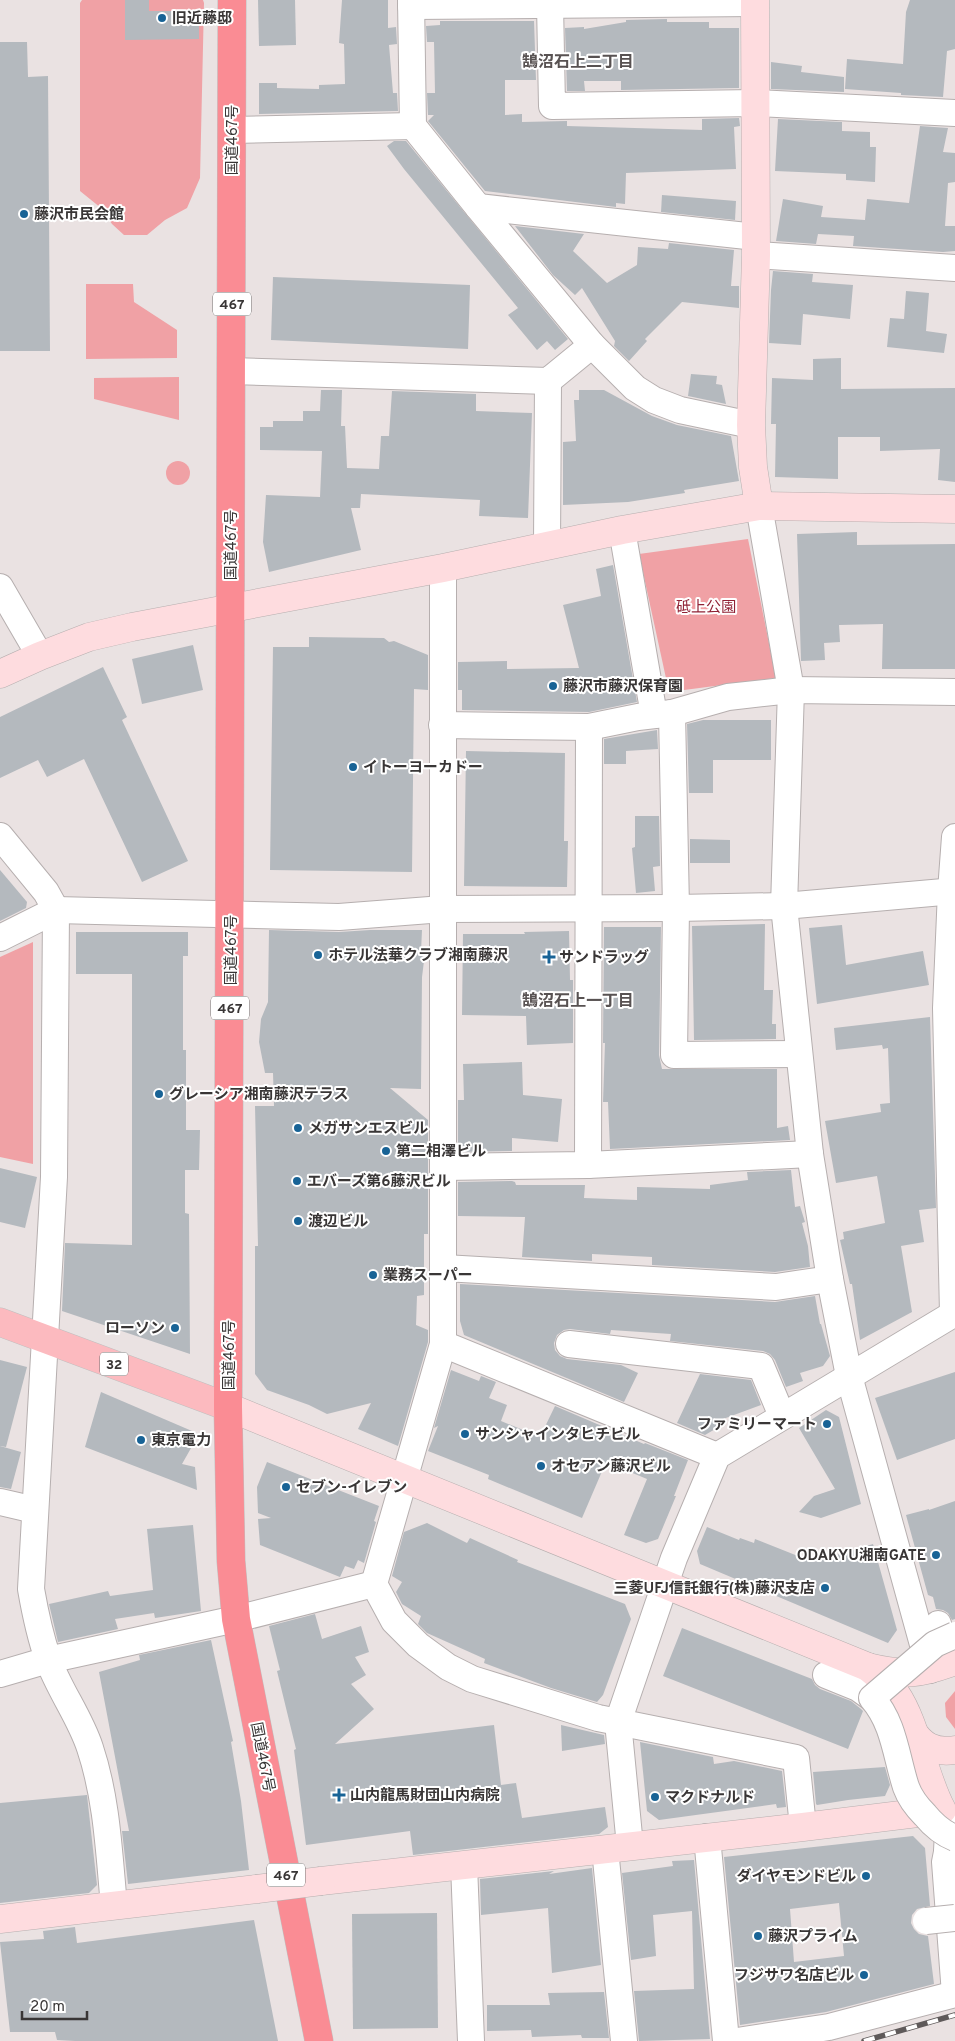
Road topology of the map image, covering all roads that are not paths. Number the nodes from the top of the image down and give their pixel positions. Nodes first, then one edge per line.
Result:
1 (232, 0) edge
2 (516, 2) edge
3 (627, 2) edge
4 (755, 2) edge
5 (411, 3) edge
6 (550, 4) junction
7 (755, 103) junction
8 (955, 113) edge
9 (413, 126) junction
10 (232, 130) junction
11 (478, 207) junction
12 (756, 246) junction
13 (955, 268) edge
14 (592, 345) junction
15 (231, 370) junction
16 (548, 381) junction
17 (751, 425) junction
18 (759, 506) junction
19 (955, 509) edge
20 (622, 530) junction
21 (547, 546) junction
22 (443, 568) junction
23 (0, 587) edge
24 (231, 609) junction
25 (40, 656) junction
26 (0, 674) edge
27 (790, 690) junction
28 (955, 692) edge
29 (663, 714) junction
30 (442, 725) junction
31 (589, 727) junction
32 (0, 836) edge
33 (955, 837) edge
34 (953, 891) edge
35 (784, 906) junction
36 (588, 908) junction
37 (676, 908) junction
38 (443, 909) junction
39 (56, 910) junction
40 (231, 914) junction
41 (0, 938) edge
42 (798, 1054) junction
43 (810, 1154) junction
44 (588, 1165) junction
45 (444, 1167) junction
46 (444, 1268) junction
47 (830, 1279) junction
48 (954, 1314) edge
49 (0, 1322) edge
50 (45, 1338) junction
51 (443, 1344) junction
52 (569, 1344) dead end
53 (849, 1376) junction
54 (228, 1407) junction
55 (782, 1416) junction
56 (717, 1456) junction
57 (404, 1479) junction
58 (0, 1502) edge
59 (34, 1510) junction
60 (374, 1584) junction
61 (665, 1584) junction
62 (236, 1619) junction
63 (937, 1648) edge
64 (48, 1660) junction
65 (868, 1667) junction
66 (0, 1674) edge
67 (826, 1676) dead end
68 (872, 1698) junction
69 (618, 1722) junction
70 (911, 1729) junction
71 (955, 1750) edge
72 (946, 1826) edge
73 (803, 1827) junction
74 (707, 1838) junction
75 (618, 1848) junction
76 (464, 1865) junction
77 (114, 1906) junction
78 (0, 1919) edge
79 (943, 1919) edge
80 (319, 2041) edge
81 (471, 2041) edge
82 (624, 2041) edge
83 (726, 2041) edge
84 (737, 2041) edge

1 - 10 highway, 国道467号 / 467
2 - 5 street
2 - 6 street
3 - 4 street
3 - 6 street
4 - 7 street
5 - 9 street
6 - 7 street
7 - 8 street
7 - 12 street
9 - 10 street
9 - 11 street
10 - 15 highway, 国道467号 / 467
11 - 12 street
11 - 14 street
12 - 13 street
12 - 17 street
14 - 16 street
14 - 17 street
15 - 16 street
15 - 24 highway, 国道467号 / 467
16 - 21 street
17 - 18 street
18 - 19 street
18 - 20 street
18 - 27 street
20 - 21 street
20 - 29 street
21 - 22 street
22 - 24 street
22 - 30 street
23 - 25 street
24 - 25 street
24 - 40 highway, 国道467号 / 467
25 - 26 street
27 - 28 street
27 - 29 street
27 - 35 street
29 - 31 street
29 - 37 street
30 - 31 street
30 - 38 street
31 - 36 street
32 - 39 street
33 - 34 street
34 - 35 street
34 - 48 street
35 - 37 street
35 - 42 street
36 - 37 street
36 - 38 street
36 - 44 street
37 - 42 street
38 - 40 street
38 - 45 street
39 - 40 street
39 - 41 street
39 - 50 street
40 - 54 highway, 国道467号 / 467
42 - 43 street
43 - 44 street
43 - 47 street
44 - 45 street
45 - 46 street
46 - 47 street
46 - 51 street
47 - 53 street
48 - 53 street
49 - 50 main road, 32
50 - 54 main road, 32
50 - 59 street
51 - 56 street
51 - 57 street
52 - 55 street
53 - 55 street
53 - 63 street
54 - 57 street
54 - 62 highway, 国道467号 / 467
55 - 56 street
56 - 61 street
57 - 60 street
57 - 61 street
58 - 59 street
59 - 64 street
60 - 62 street
60 - 69 street
61 - 65 street
61 - 69 street
62 - 64 street
62 - 80 highway, 国道467号 / 467
63 - 65 street
63 - 68 street, bridge
63 - 70 street
64 - 66 street
64 - 77 street
65 - 70 street
67 - 68 street
68 - 72 street, bridge
69 - 73 street
69 - 75 street
70 - 71 street
70 - 72 street
72 - 73 street
72 - 79 street
72 - 84 street
73 - 74 street
74 - 75 street
74 - 83 street
75 - 76 street
75 - 82 street
76 - 77 street, bridge
76 - 81 street
77 - 78 street

